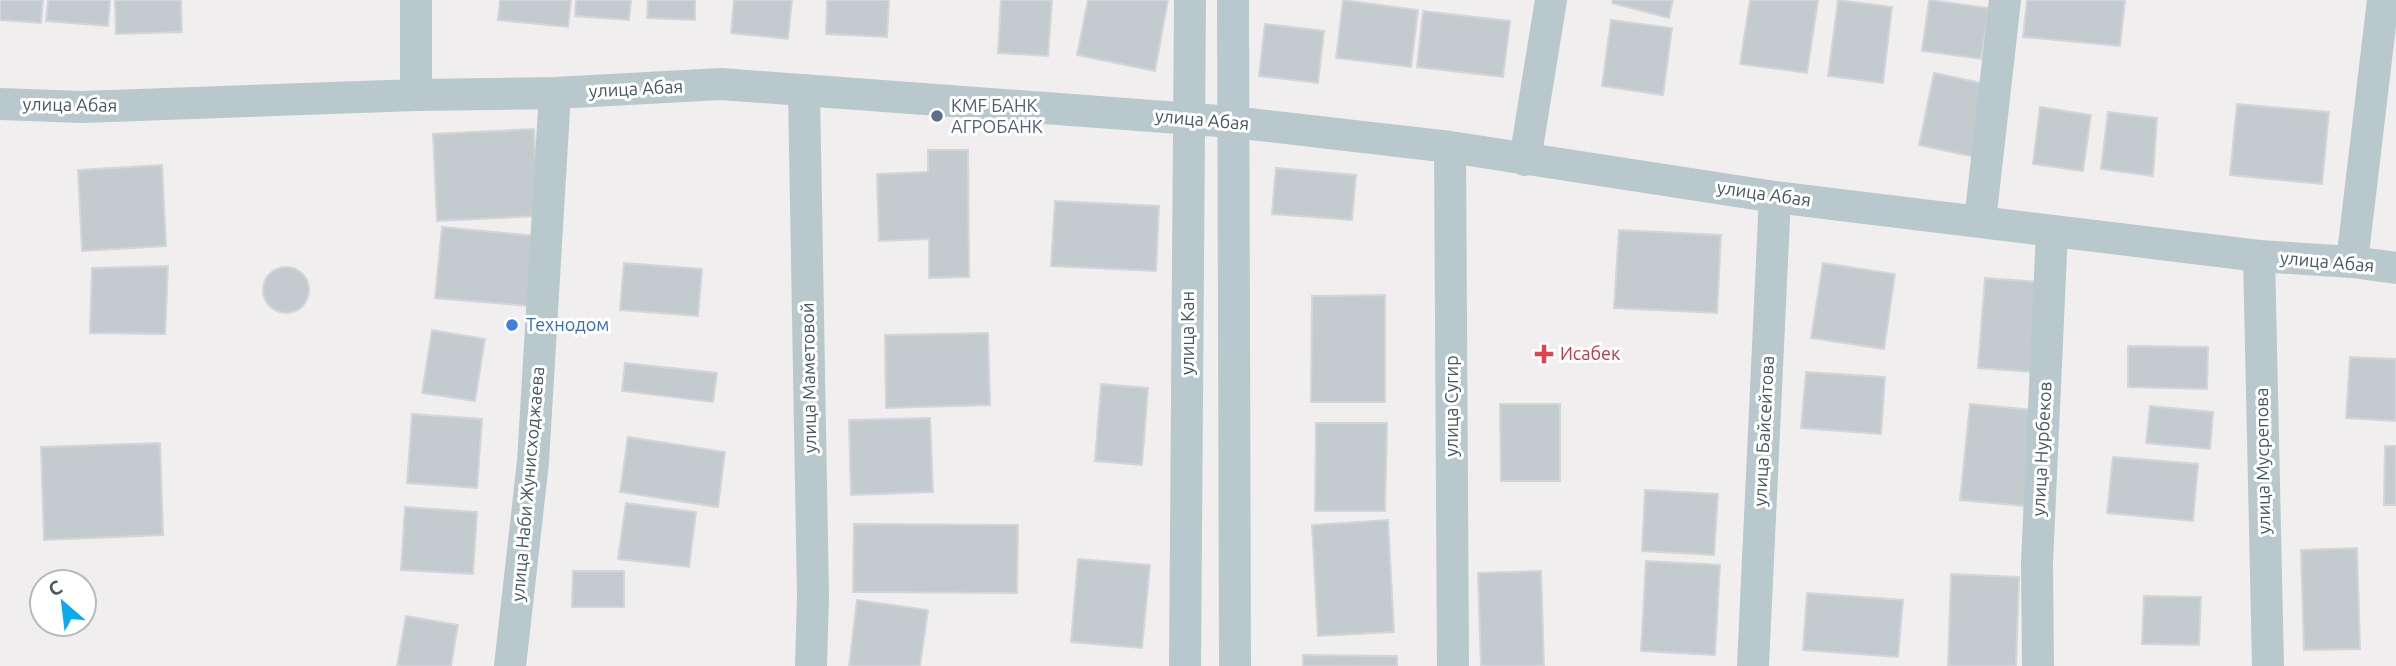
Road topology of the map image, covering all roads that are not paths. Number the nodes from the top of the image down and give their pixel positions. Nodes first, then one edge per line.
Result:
1 (415, 0) edge
2 (1190, 0) edge
3 (1233, 0) edge
4 (1550, 0) edge
5 (2005, 0) edge
6 (2383, 0) edge
7 (804, 90) junction
8 (555, 93) junction
9 (416, 95) junction
10 (0, 104) edge
11 (1190, 118) junction
12 (1233, 122) junction
13 (1450, 147) junction
14 (1525, 160) junction
15 (1775, 197) junction
16 (1980, 220) junction
17 (2052, 231) junction
18 (2259, 256) junction
19 (2352, 262) junction
20 (2396, 268) edge
21 (510, 666) edge
22 (811, 666) edge
23 (1185, 666) edge
24 (1235, 666) edge
25 (1453, 666) edge
26 (1753, 666) edge
27 (2038, 666) edge
28 (2268, 666) edge

1 - 9 street
2 - 11 street, улица Кан
3 - 12 street
4 - 14 street
5 - 16 street
6 - 19 street
7 - 8 street, улица Абая
7 - 11 street, улица Абая
7 - 22 street, улица Маметовой
8 - 9 street, улица Абая
8 - 21 street, улица Наби Жунисходжаева
9 - 10 street, улица Абая
11 - 12 street, улица Абая
11 - 23 street, улица Кан
12 - 13 street, улица Абая
12 - 24 street
13 - 14 street, улица Абая
13 - 25 street, улица Сугир
14 - 15 street, улица Абая
15 - 16 street, улица Абая
15 - 26 street, улица Байсейтова
16 - 17 street, улица Абая
17 - 18 street, улица Абая
17 - 27 street, улица Нурбеков
18 - 19 street, улица Абая
18 - 28 street, улица Мусрепова
19 - 20 street, улица Абая

